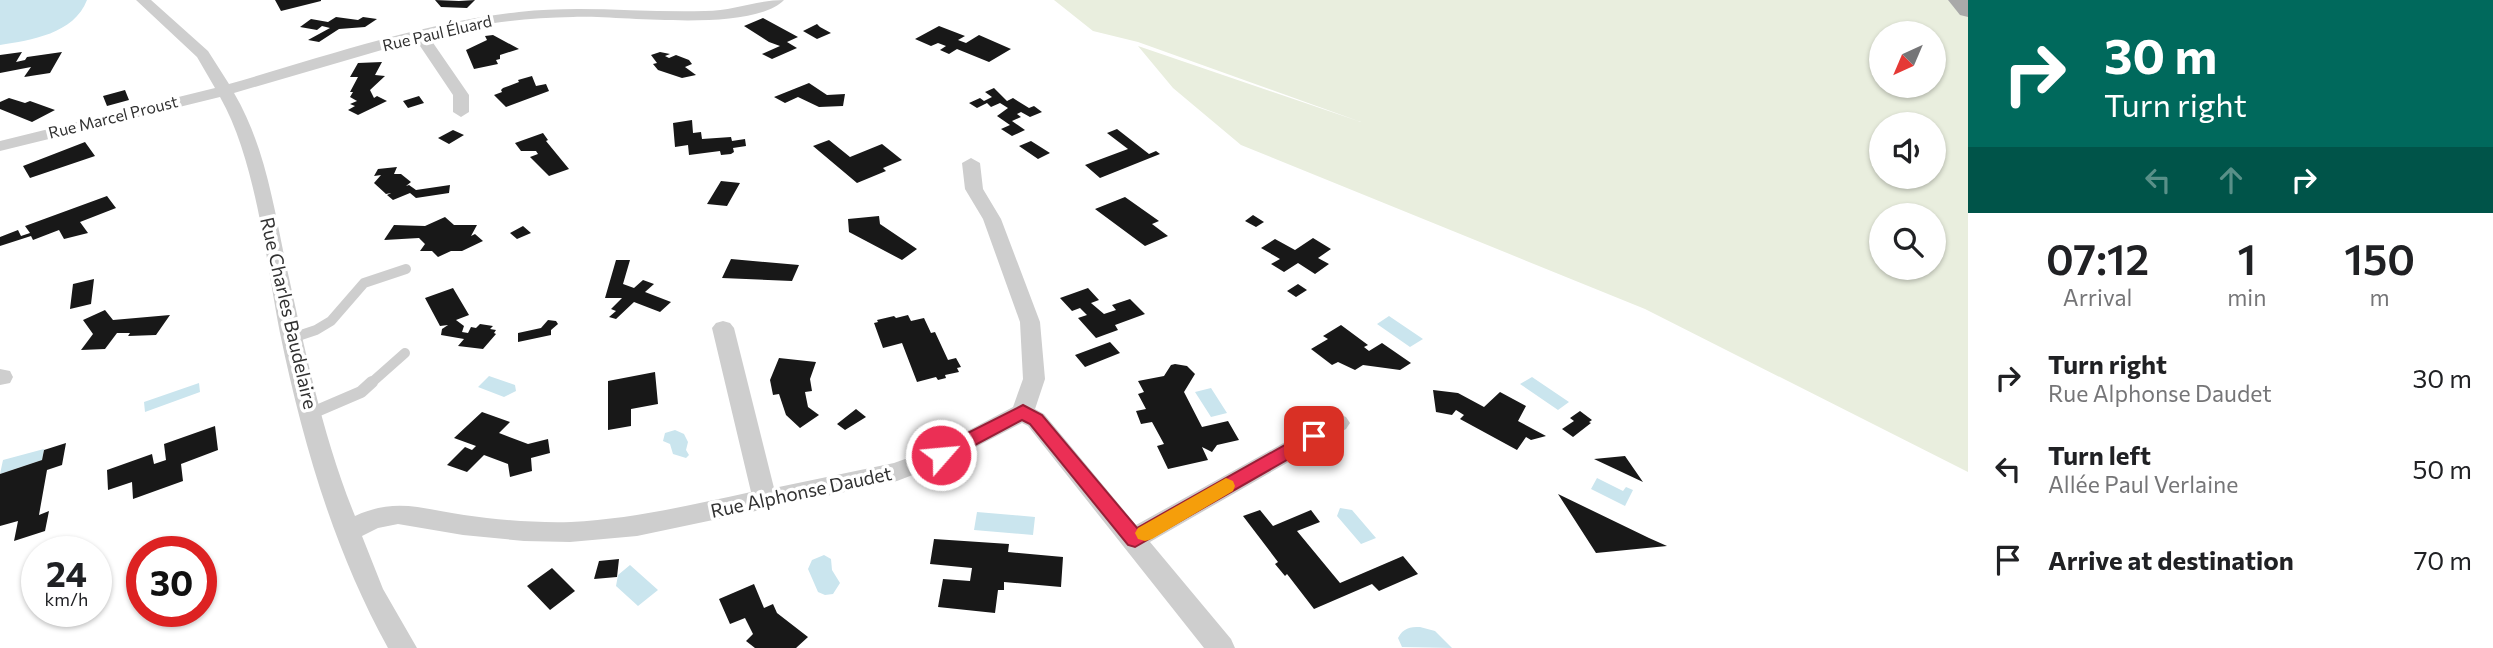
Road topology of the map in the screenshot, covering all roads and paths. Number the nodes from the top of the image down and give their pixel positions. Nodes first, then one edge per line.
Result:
1 (143, 0) edge
2 (777, 0) edge
3 (1959, 0) edge
4 (1968, 10) edge
5 (420, 35) junction
6 (226, 90) junction
7 (461, 112) dead end
8 (0, 146) edge
9 (971, 163) dead end
10 (406, 269) dead end
11 (723, 328) dead end
12 (292, 338) junction
13 (405, 353) dead end
14 (1023, 412) junction
15 (312, 413) junction
16 (1338, 423) dead end
17 (765, 500) junction
18 (346, 532) junction
19 (1135, 539) junction
20 (404, 648) edge
21 (1221, 648) edge

1 - 6 street, Rue Charles Baudelaire
2 - 5 street, Rue Paul Éluard
3 - 4 main road
5 - 6 street, Rue Paul Éluard
5 - 7 street
6 - 8 street, Rue Marcel Proust
6 - 12 street, Rue Charles Baudelaire
9 - 14 street
10 - 12 lane
11 - 17 street
12 - 15 street, Rue Charles Baudelaire
13 - 15 lane
14 - 17 street, Rue Alphonse Daudet
14 - 19 street
15 - 18 street, Rue Charles Baudelaire
16 - 19 street
17 - 18 street, Rue Alphonse Daudet
18 - 20 street, Rue Charles Baudelaire
19 - 21 street

